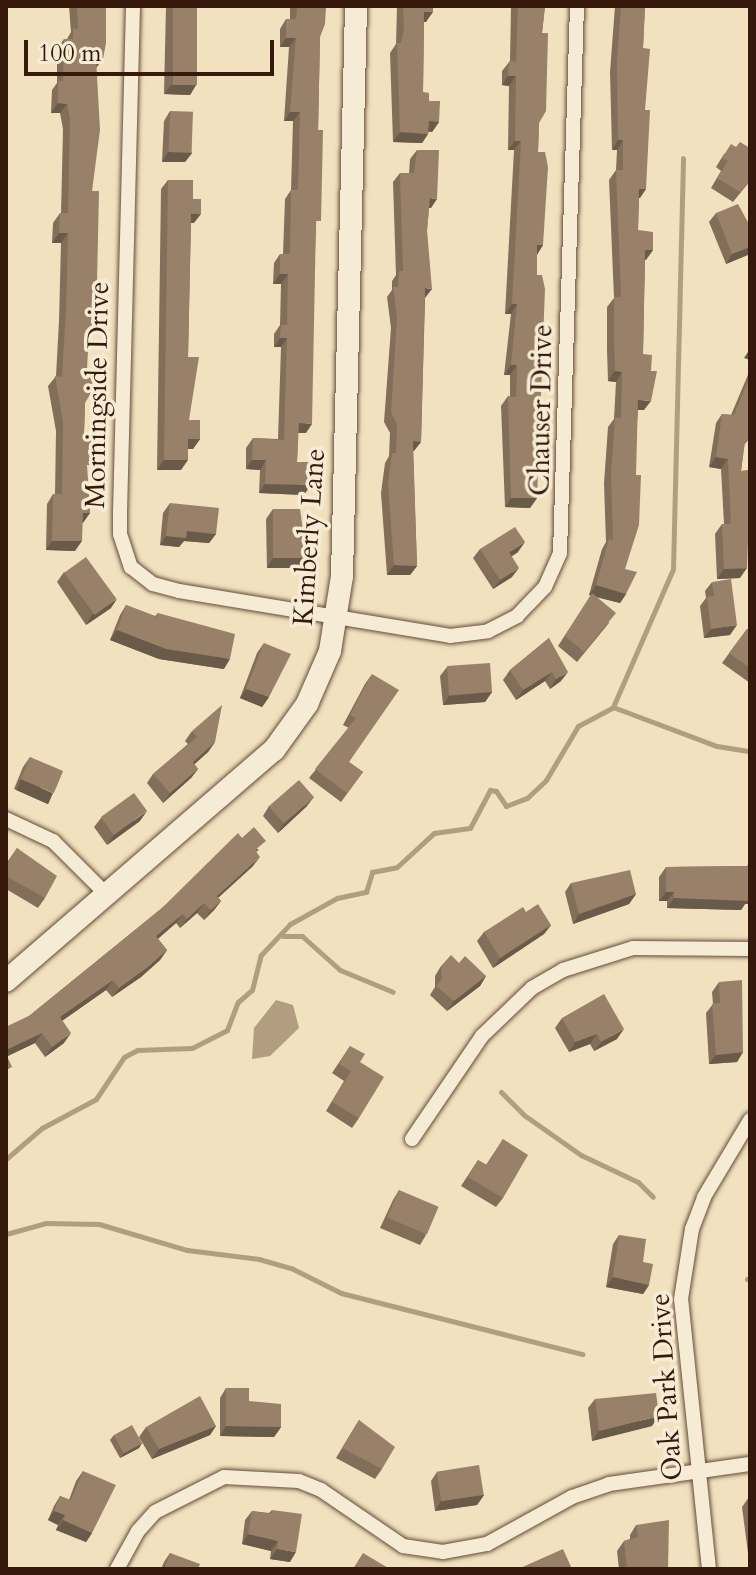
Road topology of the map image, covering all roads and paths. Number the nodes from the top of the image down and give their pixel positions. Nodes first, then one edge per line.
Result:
1 (133, 6) edge
2 (356, 6) edge
3 (577, 6) edge
4 (337, 619) junction
5 (6, 819) edge
6 (108, 896) junction
7 (750, 949) edge
8 (6, 981) edge
9 (750, 1120) edge
10 (412, 1139) dead end
11 (750, 1464) edge
12 (697, 1469) junction
13 (117, 1569) edge
14 (709, 1569) edge

1 - 4 street, Morningside Drive
2 - 4 street, Kimberly Lane
3 - 4 street, Chauser Drive
4 - 6 street, Kimberly Lane
5 - 6 street
6 - 8 street, Kimberly Lane
7 - 10 street
9 - 12 street, Oak Park Drive
11 - 12 street
12 - 13 street
12 - 14 street, Oak Park Drive

